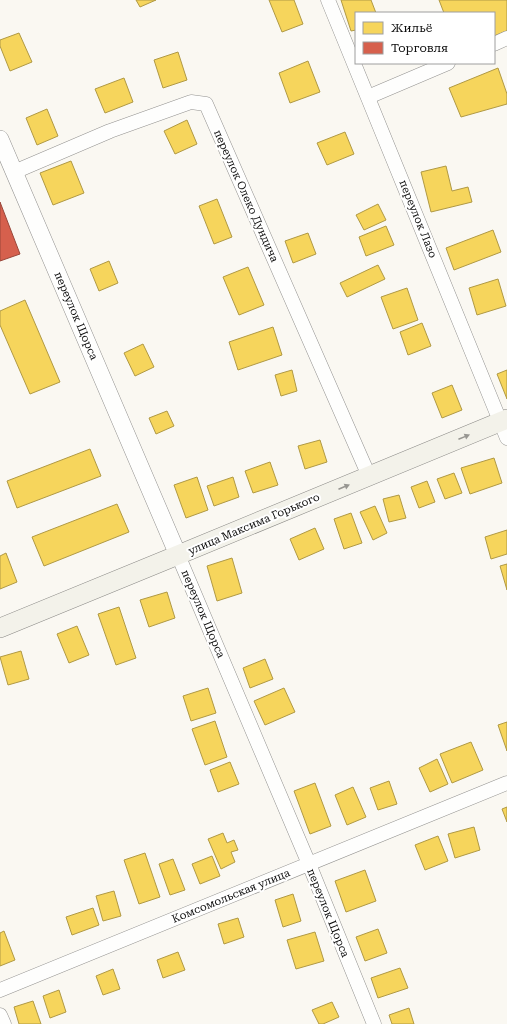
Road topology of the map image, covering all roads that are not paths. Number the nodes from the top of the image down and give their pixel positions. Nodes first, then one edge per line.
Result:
1 (328, 0) edge
2 (507, 38) edge
3 (495, 44) edge
4 (446, 64) edge
5 (368, 96) junction
6 (0, 139) edge
7 (14, 172) junction
8 (505, 426) edge
9 (369, 476) junction
10 (178, 556) junction
11 (0, 628) edge
12 (507, 782) edge
13 (309, 864) junction
14 (0, 990) edge
15 (0, 1015) edge
16 (371, 1023) edge
17 (4, 1024) edge

1 - 5 street, переулок Лазо
2 - 3 street
4 - 5 street
5 - 8 street, переулок Лазо
6 - 7 street, переулок Щорса
7 - 9 street, переулок Олеко Дундича
7 - 10 street, переулок Щорса
9 -> 8 main road, улица Максима Горького
10 -> 9 main road, улица Максима Горького
10 - 11 main road, улица Максима Горького
10 - 13 street, переулок Щорса
12 - 13 street, Комсомольская улица
13 - 14 street, Комсомольская улица
13 - 16 street, переулок Щорса
15 - 17 street

